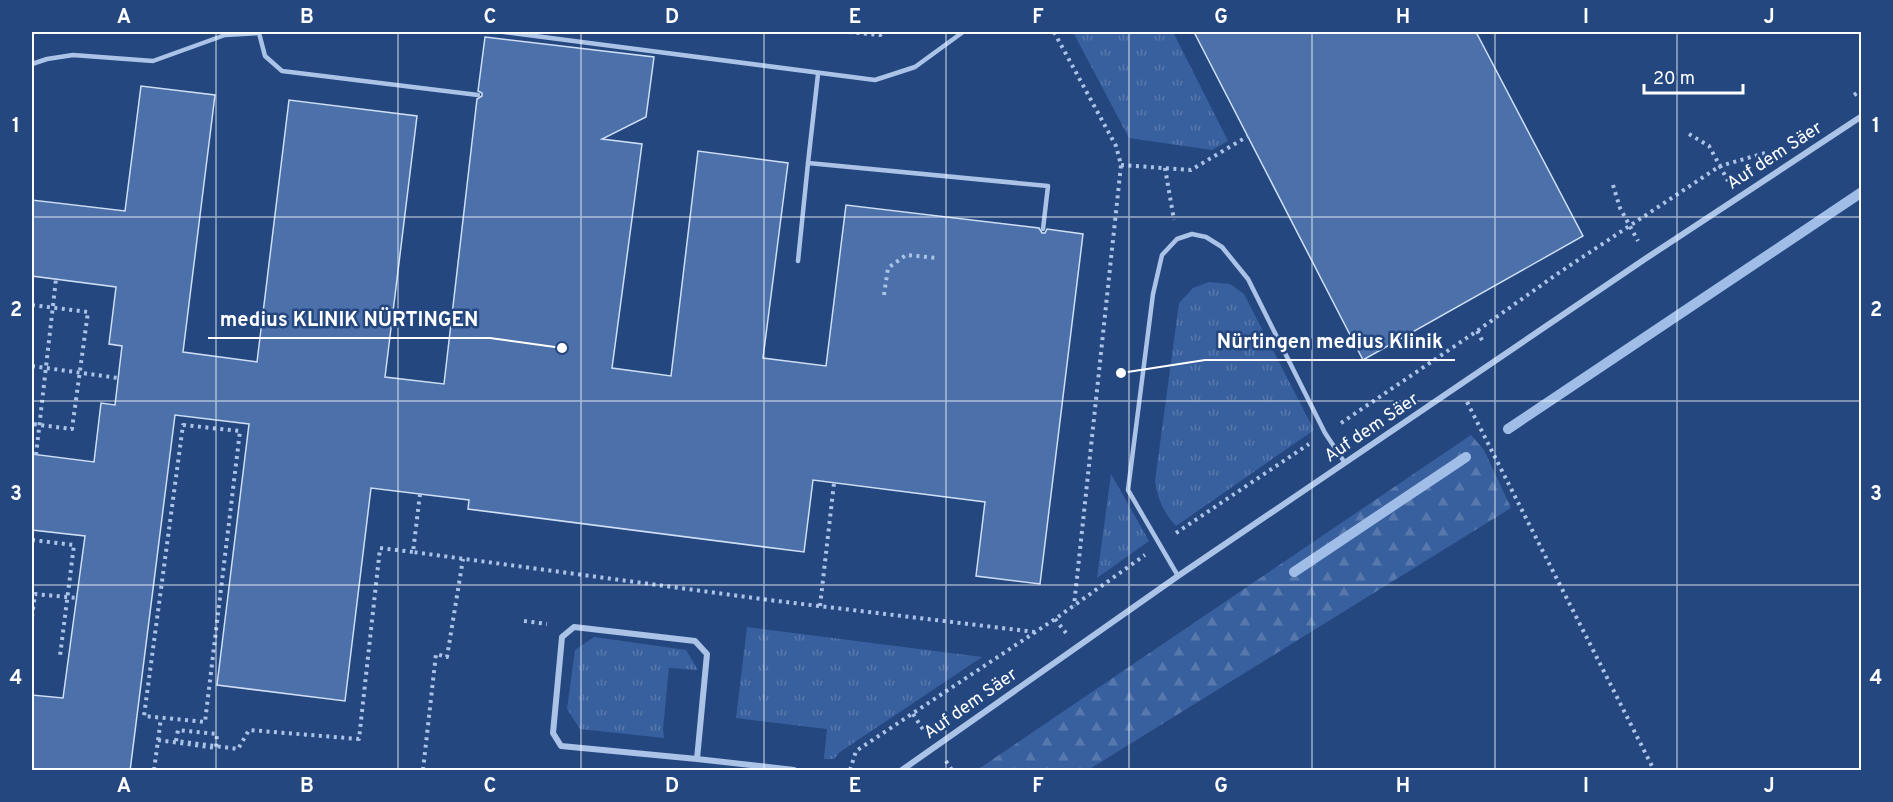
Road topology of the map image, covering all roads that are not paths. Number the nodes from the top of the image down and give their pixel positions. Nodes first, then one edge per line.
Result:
1 (260, 32) edge
2 (504, 32) edge
3 (963, 32) edge
4 (32, 64) edge
5 (818, 74) junction
6 (478, 95) dead end
7 (1862, 116) edge
8 (808, 163) junction
9 (1043, 229) dead end
10 (798, 261) dead end
11 (1345, 463) junction
12 (1178, 576) junction
13 (697, 759) junction
14 (794, 771) edge
15 (902, 771) edge

1 - 4 lane
1 - 6 lane
2 - 5 lane
3 - 5 lane
5 - 8 lane
7 - 11 street, Auf dem Säer
8 - 9 lane
8 - 10 lane
11 - 12 street, Auf dem Säer
11 - 12 lane
12 - 15 street, Auf dem Säer
13 - 13 street
13 - 14 street

